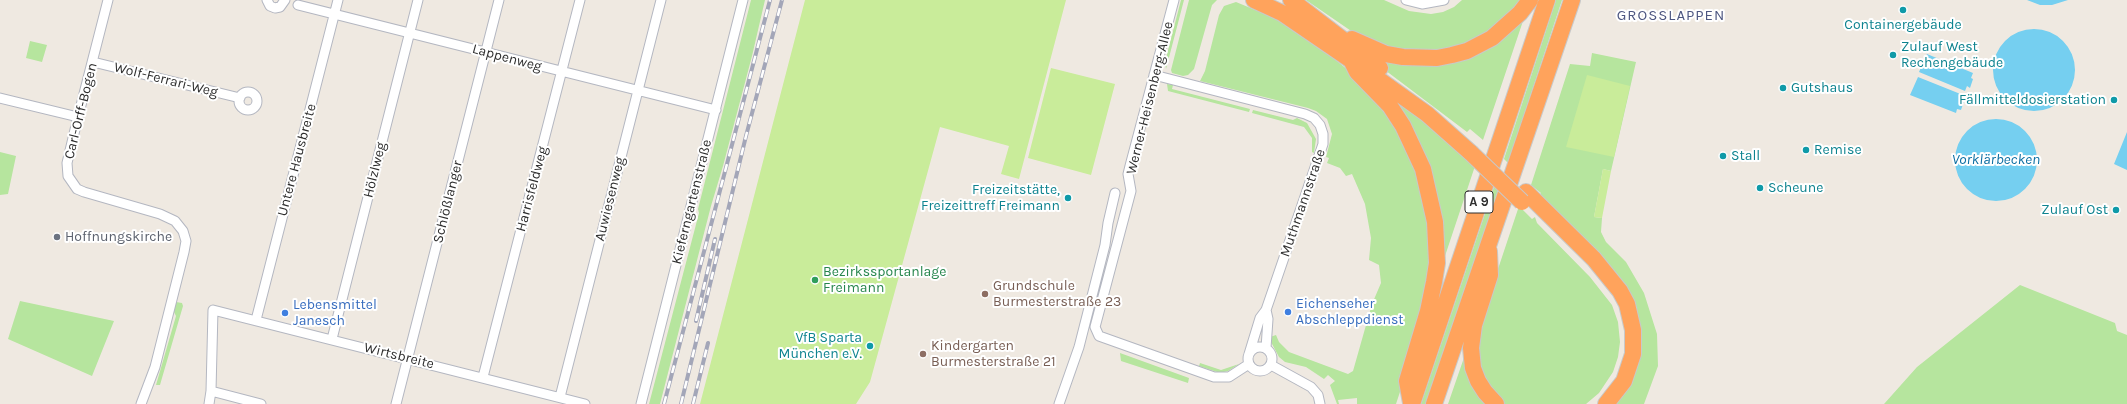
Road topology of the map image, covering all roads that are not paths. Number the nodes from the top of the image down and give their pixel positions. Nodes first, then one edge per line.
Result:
1 (108, 0) edge
2 (267, 0) edge
3 (285, 0) edge
4 (338, 0) edge
5 (418, 0) edge
6 (500, 0) edge
7 (580, 0) edge
8 (660, 0) edge
9 (743, 0) edge
10 (1174, 0) edge
11 (1254, 0) edge
12 (1291, 0) edge
13 (1406, 0) edge
14 (1444, 0) edge
15 (1530, 0) edge
16 (1547, 0) edge
17 (1572, 0) edge
18 (298, 5) dead end
19 (335, 14) junction
20 (410, 32) junction
21 (1336, 33) junction
22 (486, 53) junction
23 (93, 62) junction
24 (1352, 62) junction
25 (562, 72) junction
26 (1154, 75) junction
27 (638, 92) junction
28 (0, 98) edge
29 (240, 98) dead end
30 (716, 110) junction
31 (78, 117) junction
32 (1473, 150) junction
33 (1115, 194) dead end
34 (1524, 197) junction
35 (1489, 243) junction
36 (1266, 310) junction
37 (256, 320) junction
38 (332, 339) junction
39 (1266, 348) junction
40 (1249, 354) junction
41 (408, 359) junction
42 (1249, 364) junction
43 (1271, 365) junction
44 (483, 377) junction
45 (211, 391) junction
46 (560, 397) junction
47 (141, 404) edge
48 (209, 404) edge
49 (261, 404) edge
50 (396, 404) edge
51 (585, 404) edge
52 (641, 404) edge
53 (1059, 404) edge
54 (1320, 404) edge
55 (1411, 404) edge
56 (1434, 404) edge
57 (1496, 404) edge
58 (1594, 404) edge
59 (1606, 404) edge

1 - 23 street, Carl-Orff-Bogen
2 - 3 street
4 - 19 street, Untere Hausbreite
5 - 20 street, Hölzlweg
6 - 22 street, Schlößlanger
7 - 25 street, Harrisfeldweg
8 - 27 street, Auwiesenweg
9 - 30 street, Kieferngartenstraße
10 - 26 street, Werner-Heisenberg-Allee
11 - 24 highway
12 - 21 highway
13 - 14 street
15 - 21 highway
16 - 55 highway, A 9
17 - 35 highway, A 9
18 - 19 street, Lappenweg
19 - 20 street, Lappenweg
19 - 37 street, Untere Hausbreite
20 - 22 street, Lappenweg
20 - 38 street, Hölzlweg
21 - 32 highway
22 - 25 street, Lappenweg
22 - 41 street, Schlößlanger
23 - 29 street, Wolf-Ferrari-Weg
23 - 31 street, Carl-Orff-Bogen
24 - 32 highway
24 - 55 highway
25 - 27 street, Lappenweg
25 - 44 street, Harrisfeldweg
26 - 36 street, Muthmannstraße
26 - 42 street, Werner-Heisenberg-Allee
27 - 30 street, Lappenweg
27 - 46 street, Auwiesenweg
28 - 31 street
30 - 52 street, Kieferngartenstraße
31 - 47 street, Carl-Orff-Bogen
32 - 34 highway
33 - 53 street
34 - 58 highway
34 - 59 highway
35 - 56 highway, A 9
35 - 57 highway
36 - 39 street, Muthmannstraße
36 - 40 street, Muthmannstraße
37 - 38 street, Wirtsbreite
37 - 45 street, Wirtsbreite
38 - 41 street, Wirtsbreite
39 - 40 street
39 - 43 street, Muthmannstraße
40 - 42 street, Muthmannstraße
41 - 44 street, Wirtsbreite
41 - 50 street, Schlößlanger
42 - 43 street
43 - 54 street
44 - 46 street, Wirtsbreite
45 - 48 street
45 - 49 street
46 - 51 street, Wirtsbreite

